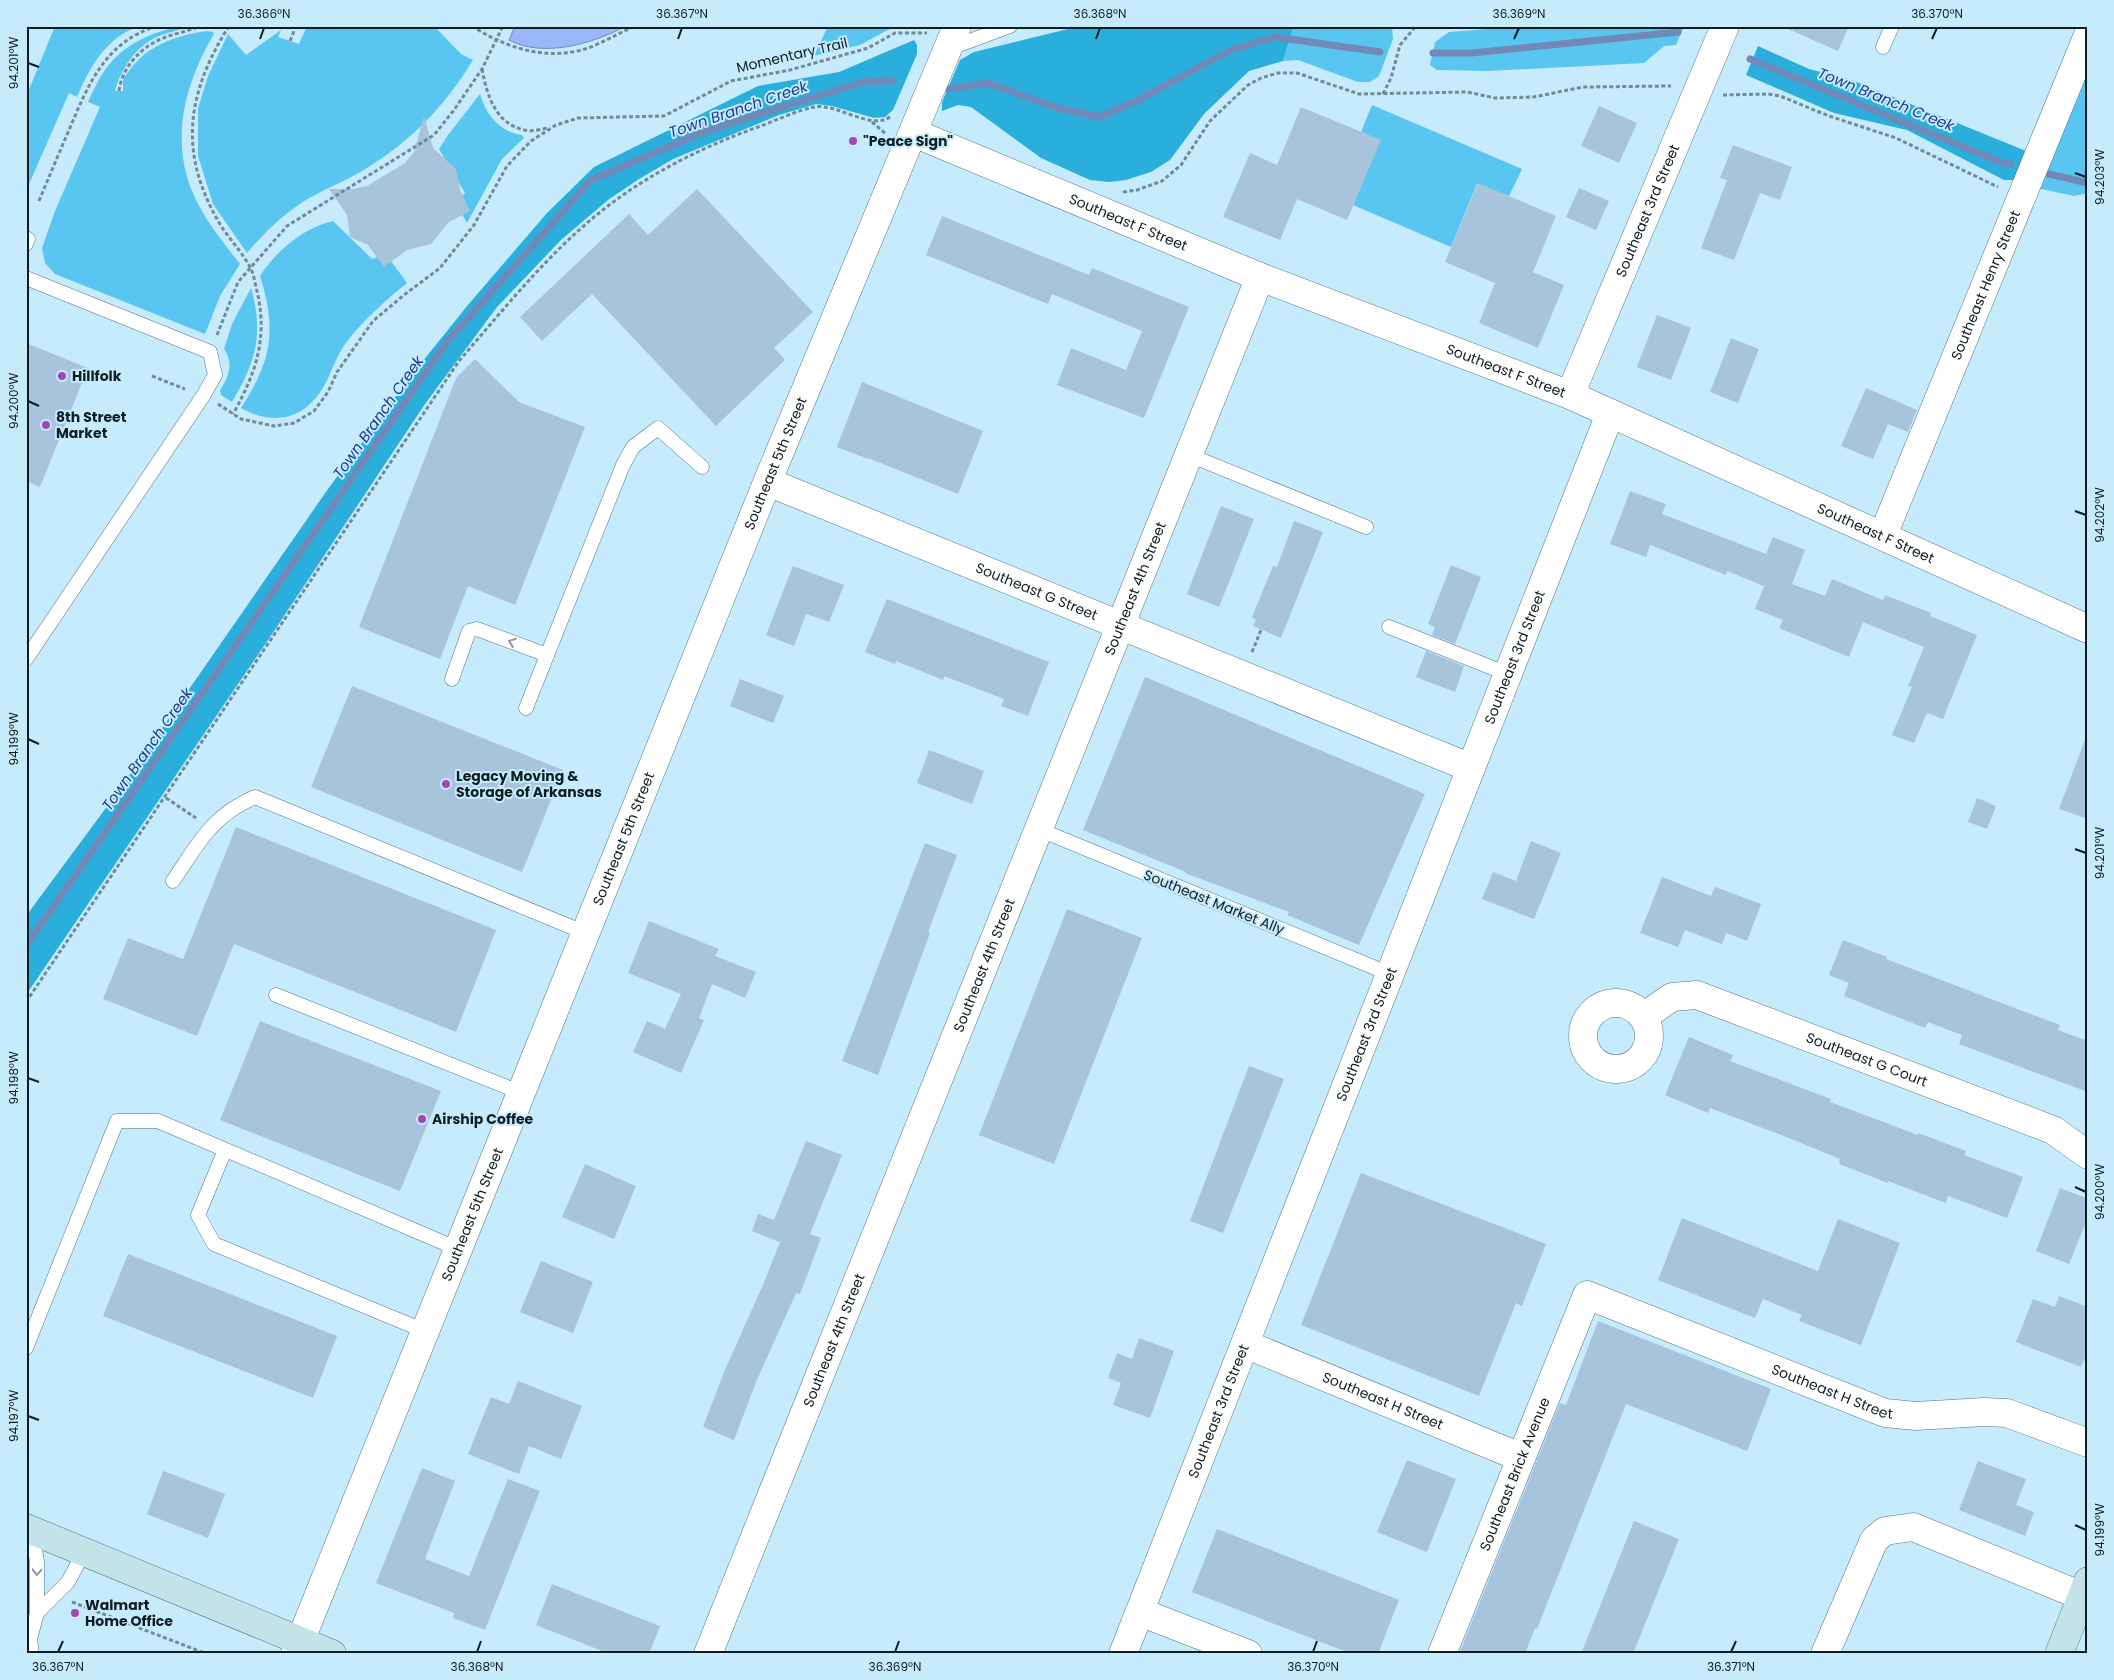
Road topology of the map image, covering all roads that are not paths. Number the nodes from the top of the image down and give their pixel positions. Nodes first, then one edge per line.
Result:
1 (1010, 26) edge
2 (1725, 26) edge
3 (1892, 26) edge
4 (2088, 35) edge
5 (945, 36) edge
6 (1883, 48) dead end
7 (901, 134) junction
8 (26, 238) edge
9 (26, 244) edge
10 (1260, 277) junction
11 (26, 278) edge
12 (1570, 395) junction
13 (1610, 414) junction
14 (1188, 454) junction
15 (702, 467) dead end
16 (768, 482) junction
17 (1366, 527) dead end
18 (1883, 535) junction
19 (1120, 625) junction
20 (1389, 627) dead end
21 (2088, 629) edge
22 (547, 655) junction
23 (26, 659) edge
24 (1508, 674) junction
25 (452, 679) dead end
26 (526, 708) dead end
27 (1472, 768) junction
28 (1038, 830) junction
29 (172, 881) dead end
30 (586, 933) junction
31 (1390, 974) junction
32 (276, 995) dead end
33 (1644, 1017) dead end
34 (522, 1094) junction
35 (225, 1150) junction
36 (2088, 1155) edge
37 (458, 1249) junction
38 (1587, 1295) joint
39 (425, 1331) junction
40 (1245, 1344) junction
41 (26, 1348) edge
42 (2088, 1443) edge
43 (1520, 1457) junction
44 (29, 1529) edge
45 (84, 1552) junction
46 (2085, 1589) edge
47 (1140, 1612) junction
48 (37, 1614) junction
49 (297, 1647) edge
50 (32, 1654) edge
51 (332, 1654) edge
52 (708, 1654) edge
53 (1123, 1654) edge
54 (1248, 1654) edge
55 (1442, 1654) edge
56 (1825, 1654) edge
57 (2059, 1654) edge

1 - 5 lane
2 - 12 street, Southeast 3rd Street
3 - 6 lane
4 - 18 street, Southeast Henry Street
5 - 7 street, Southeast 5th Street
7 - 10 street, Southeast F Street
7 - 16 street, Southeast 5th Street
8 - 9 lane
10 - 12 street, Southeast F Street
10 - 14 street, Southeast 4th Street
11 - 23 lane
12 - 13 street, Southeast F Street
13 - 18 street, Southeast F Street
13 - 24 street, Southeast 3rd Street
14 - 17 lane
14 - 19 street, Southeast 4th Street
15 - 22 lane
16 - 19 street, Southeast G Street
16 - 30 street, Southeast 5th Street
18 - 21 street, Southeast F Street
19 - 27 street, Southeast G Street
19 - 28 street, Southeast 4th Street
20 - 24 lane
22 -> 25 lane
22 - 26 lane
24 - 27 street, Southeast 3rd Street
27 - 31 street, Southeast 3rd Street
28 - 31 lane, Southeast Market Ally
28 - 52 street, Southeast 4th Street
29 - 30 lane
30 - 34 street, Southeast 5th Street
31 - 40 street, Southeast 3rd Street
32 - 34 lane
33 - 36 street, Southeast G Court
34 - 37 street, Southeast 5th Street
35 - 37 lane
35 - 39 lane
35 - 41 lane
37 - 39 street, Southeast 5th Street
38 - 42 street, Southeast H Street
38 - 43 street, Southeast Brick Avenue
39 - 49 street, Southeast 5th Street
40 - 43 street, Southeast H Street
40 - 47 street, Southeast 3rd Street
43 - 55 street, Southeast Brick Avenue
44 - 45 main road
44 -> 48 lane
45 - 48 lane
45 - 49 main road
46 - 56 street
46 - 57 main road
47 - 53 street, Southeast 3rd Street
47 - 54 street
48 - 50 lane
49 - 51 main road

